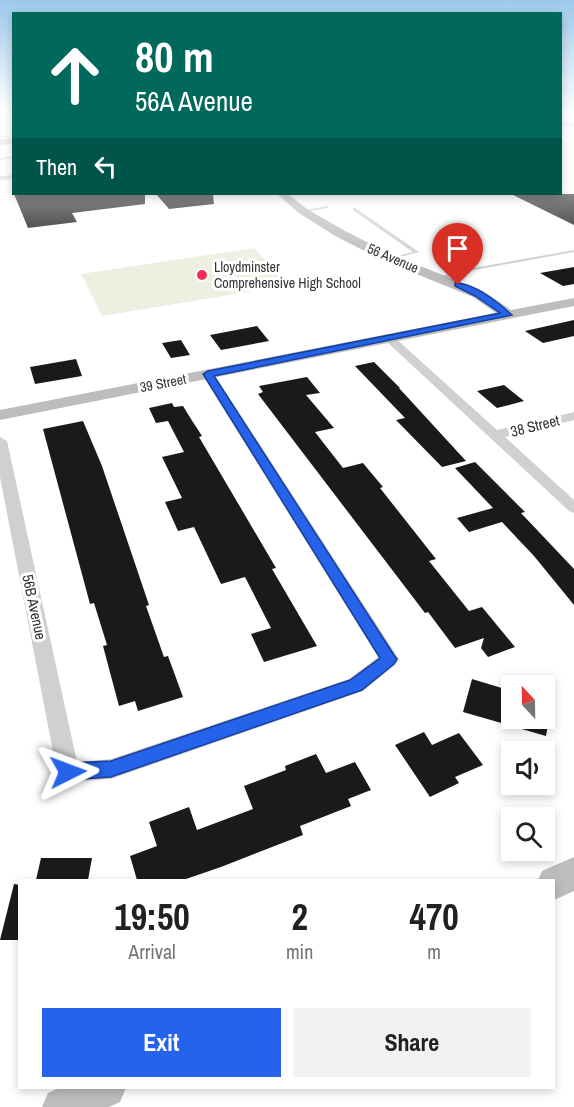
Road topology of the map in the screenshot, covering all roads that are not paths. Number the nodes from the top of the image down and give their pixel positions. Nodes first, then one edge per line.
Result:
1 (283, 195) edge
2 (327, 207) dead end
3 (354, 209) dead end
4 (303, 211) junction
5 (574, 251) edge
6 (391, 259) junction
7 (440, 278) junction
8 (574, 302) edge
9 (508, 315) junction
10 (390, 339) junction
11 (208, 374) junction
12 (0, 415) edge
13 (574, 416) edge
14 (495, 435) junction
15 (0, 441) edge
16 (574, 508) edge
17 (574, 874) edge
18 (555, 883) edge
19 (104, 1089) edge
20 (62, 1107) edge

1 - 4 street, 56 Avenue
2 - 4 lane
3 - 6 lane
4 - 6 street, 56 Avenue
5 - 7 lane
6 - 7 street, 56 Avenue
7 - 9 street, 56 Avenue
8 - 9 street, 39 Street
9 - 10 street, 39 Street
10 - 11 street, 39 Street
10 - 14 street
11 - 12 street, 39 Street
11 - 15 street, 56B Avenue
13 - 14 street, 38 Street
14 - 16 street
17 - 18 street
19 - 20 street

